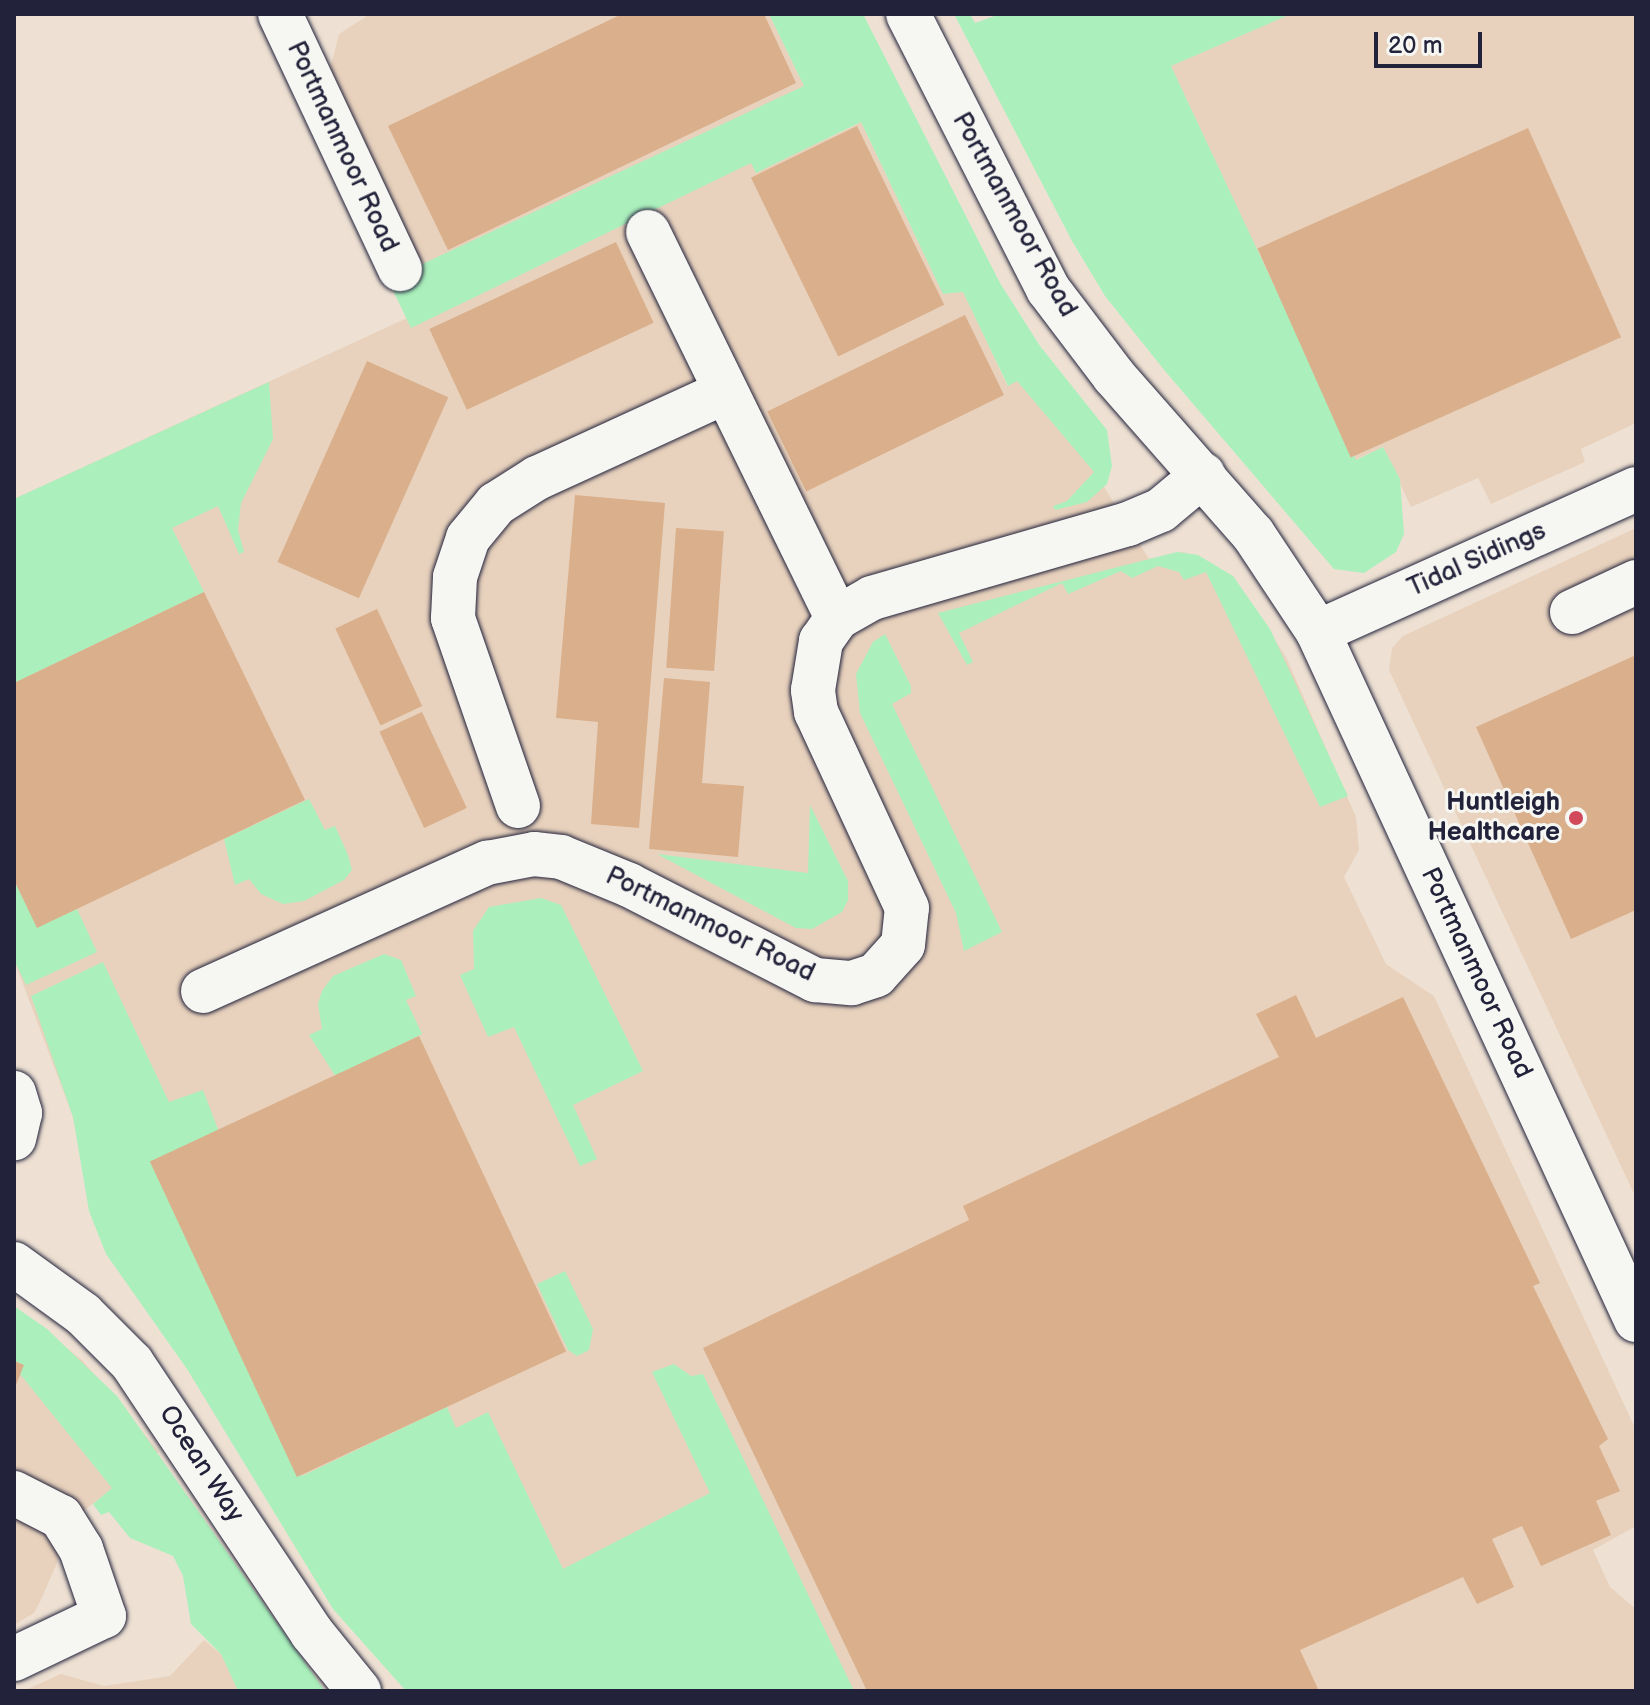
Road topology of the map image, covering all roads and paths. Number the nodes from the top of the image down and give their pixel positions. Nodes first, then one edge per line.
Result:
1 (908, 14) edge
2 (291, 18) edge
3 (658, 250) dead end
4 (400, 269) dead end
5 (725, 392) junction
6 (1203, 475) junction
7 (1636, 489) edge
8 (1636, 582) edge
9 (1572, 612) dead end
10 (837, 618) junction
11 (1318, 632) junction
12 (518, 806) dead end
13 (203, 991) dead end
14 (14, 1093) edge
15 (14, 1138) edge
16 (14, 1264) edge
17 (1625, 1270) edge
18 (1636, 1320) edge
19 (14, 1493) edge
20 (14, 1659) edge
21 (359, 1691) edge

1 - 6 street, Portmanmoor Road
2 - 4 street, Portmanmoor Road
3 - 5 street
5 - 10 street
5 - 12 street
6 - 10 street
6 - 11 street, Portmanmoor Road
7 - 11 street, Tidal Sidings
8 - 9 street
10 - 13 street, Portmanmoor Road
11 - 17 street, Portmanmoor Road
14 - 15 street
16 - 21 street, Ocean Way
17 - 18 street, Portmanmoor Road
19 - 20 street

